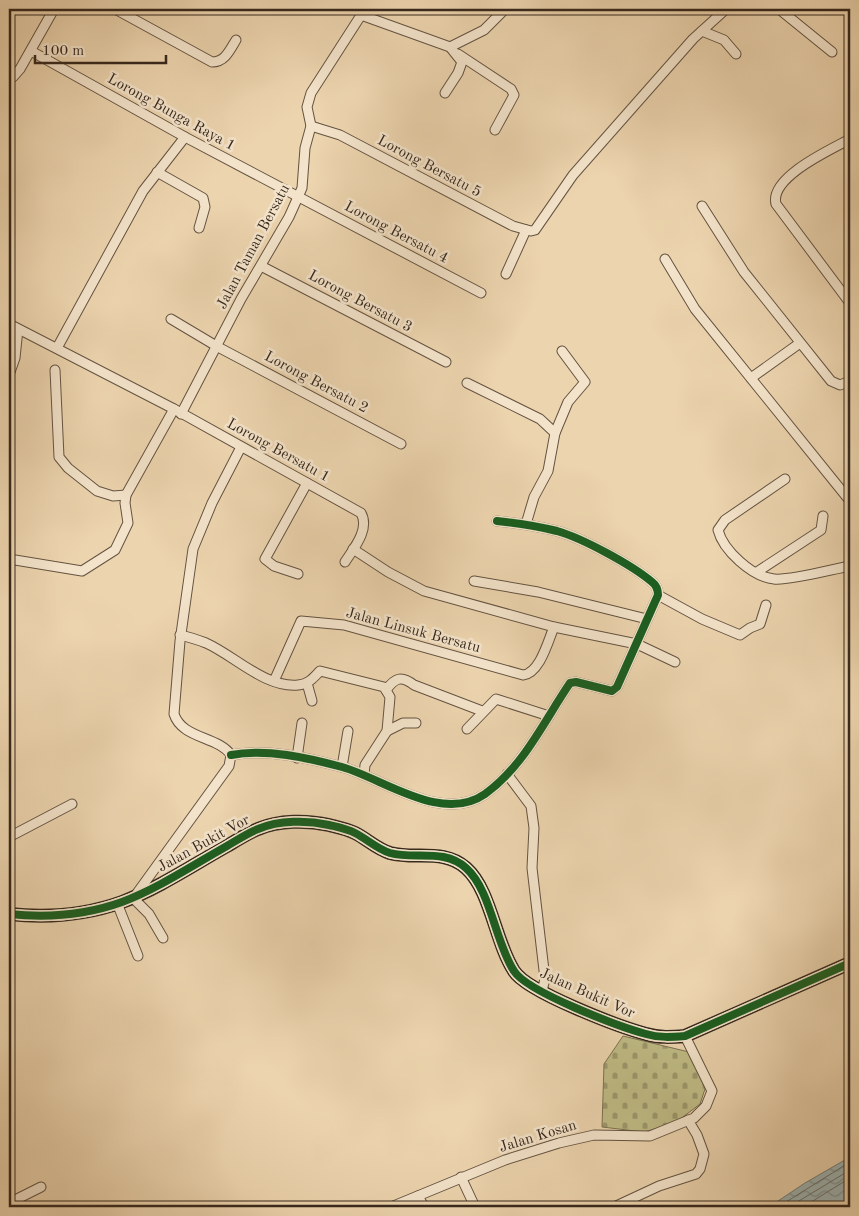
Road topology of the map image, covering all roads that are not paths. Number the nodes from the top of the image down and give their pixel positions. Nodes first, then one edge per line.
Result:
1 (54, 9) edge
2 (115, 9) edge
3 (505, 9) edge
4 (726, 9) edge
5 (779, 9) edge
6 (363, 12) edge
7 (702, 31) junction
8 (236, 40) dead end
9 (450, 47) junction
10 (31, 51) junction
11 (832, 52) dead end
12 (457, 54) junction
13 (736, 54) dead end
14 (9, 76) edge
15 (446, 93) dead end
16 (311, 126) junction
17 (495, 130) dead end
18 (185, 137) junction
19 (850, 140) edge
20 (157, 172) junction
21 (298, 197) junction
22 (702, 206) dead end
23 (199, 228) dead end
24 (530, 230) junction
25 (664, 259) dead end
26 (261, 266) junction
27 (506, 274) dead end
28 (481, 293) dead end
29 (850, 303) edge
30 (171, 319) dead end
31 (9, 324) edge
32 (18, 329) junction
33 (800, 343) junction
34 (218, 347) junction
35 (57, 348) junction
36 (562, 351) dead end
37 (446, 362) dead end
38 (55, 370) dead end
39 (9, 375) edge
40 (752, 378) junction
41 (850, 382) edge
42 (467, 383) dead end
43 (178, 412) junction
44 (555, 433) junction
45 (401, 444) dead end
46 (241, 447) junction
47 (785, 479) dead end
48 (307, 483) junction
49 (126, 495) junction
50 (850, 502) edge
51 (823, 516) dead end
52 (497, 521) dead end
53 (526, 524) junction
54 (353, 549) junction
55 (9, 559) edge
56 (345, 562) dead end
57 (850, 566) edge
58 (758, 572) junction
59 (298, 574) dead end
60 (474, 582) dead end
61 (658, 595) junction
62 (766, 605) dead end
63 (647, 619) junction
64 (554, 627) junction
65 (180, 634) junction
66 (637, 644) junction
67 (675, 662) dead end
68 (274, 681) junction
69 (307, 683) junction
70 (386, 690) junction
71 (312, 701) dead end
72 (482, 711) junction
73 (550, 716) junction
74 (302, 723) dead end
75 (416, 723) dead end
76 (467, 729) dead end
77 (348, 731) dead end
78 (387, 731) junction
79 (231, 755) junction
80 (297, 758) junction
81 (342, 767) junction
82 (507, 774) junction
83 (364, 776) junction
84 (72, 804) dead end
85 (9, 836) edge
86 (134, 897) junction
87 (117, 903) junction
88 (9, 914) edge
89 (163, 938) dead end
90 (138, 956) dead end
91 (850, 963) edge
92 (542, 991) junction
93 (685, 1036) junction
94 (688, 1120) junction
95 (461, 1177) junction
96 (41, 1187) dead end
97 (418, 1196) junction
98 (9, 1203) edge
99 (392, 1207) edge
100 (424, 1207) edge
101 (476, 1207) edge
102 (614, 1207) edge

1 - 10 street
2 - 8 street
3 - 9 street
4 - 7 street
5 - 11 street
6 - 9 street
6 - 16 street, Jalan Taman Bersatu
7 - 13 street
7 - 24 street
9 - 12 street
10 - 14 street
10 - 18 street, Lorong Bunga Raya 1
12 - 15 street
12 - 17 street
16 - 21 street, Jalan Taman Bersatu
16 - 24 street, Lorong Bersatu 5
18 - 20 street
18 - 21 street, Lorong Bunga Raya 1
19 - 29 street
20 - 23 street
20 - 35 street
21 - 26 street, Jalan Taman Bersatu
21 - 28 street, Lorong Bersatu 4
22 - 33 street
24 - 27 street
25 - 40 street
26 - 34 street, Jalan Taman Bersatu
26 - 37 street, Lorong Bersatu 3
30 - 34 street, Lorong Bersatu 2
31 - 32 street, Lorong Bersatu 1
32 - 35 street, Lorong Bersatu 1
32 - 39 street
33 - 40 street
33 - 41 street
34 - 43 street, Jalan Taman Bersatu
34 - 45 street, Lorong Bersatu 2
35 - 43 street, Lorong Bersatu 1
36 - 44 street
38 - 49 street
40 - 50 street
42 - 44 street
43 - 46 street, Lorong Bersatu 1
43 - 49 street, Jalan Taman Bersatu
44 - 53 street
46 - 48 street, Lorong Bersatu 1
46 - 65 street
47 - 58 street
48 - 54 street, Lorong Bersatu 1
48 - 59 street
49 - 55 street
51 - 58 street
52 - 53 street
53 - 61 street
54 - 56 street
54 - 64 street
57 - 58 street
60 - 63 street
61 - 62 street
61 - 63 street
63 - 66 street
64 - 66 street
64 - 68 street, Jalan Linsuk Bersatu
65 - 68 street
65 - 79 street
66 - 67 street
66 - 73 street
68 - 69 street
69 - 70 street
69 - 71 street
70 - 72 street
70 - 78 street
72 - 73 street
72 - 76 street
73 - 82 street
74 - 80 street
75 - 78 street
77 - 81 street
78 - 83 street
79 - 80 street
79 - 86 street
80 - 81 street
81 - 83 street
82 - 83 street
82 - 92 street
84 - 85 street
86 - 87 street, Jalan Bukit Vor
86 - 89 street
86 - 92 street, Jalan Bukit Vor
87 - 88 street, Jalan Bukit Vor
87 - 90 street
91 - 93 street, Jalan Bukit Vor
92 - 93 street, Jalan Bukit Vor
93 - 94 street, Jalan Kosan
94 - 95 street, Jalan Kosan
94 - 102 street
95 - 97 street, Jalan Kosan
95 - 101 street
96 - 98 street
97 - 99 street, Jalan Kosan
97 - 100 street

